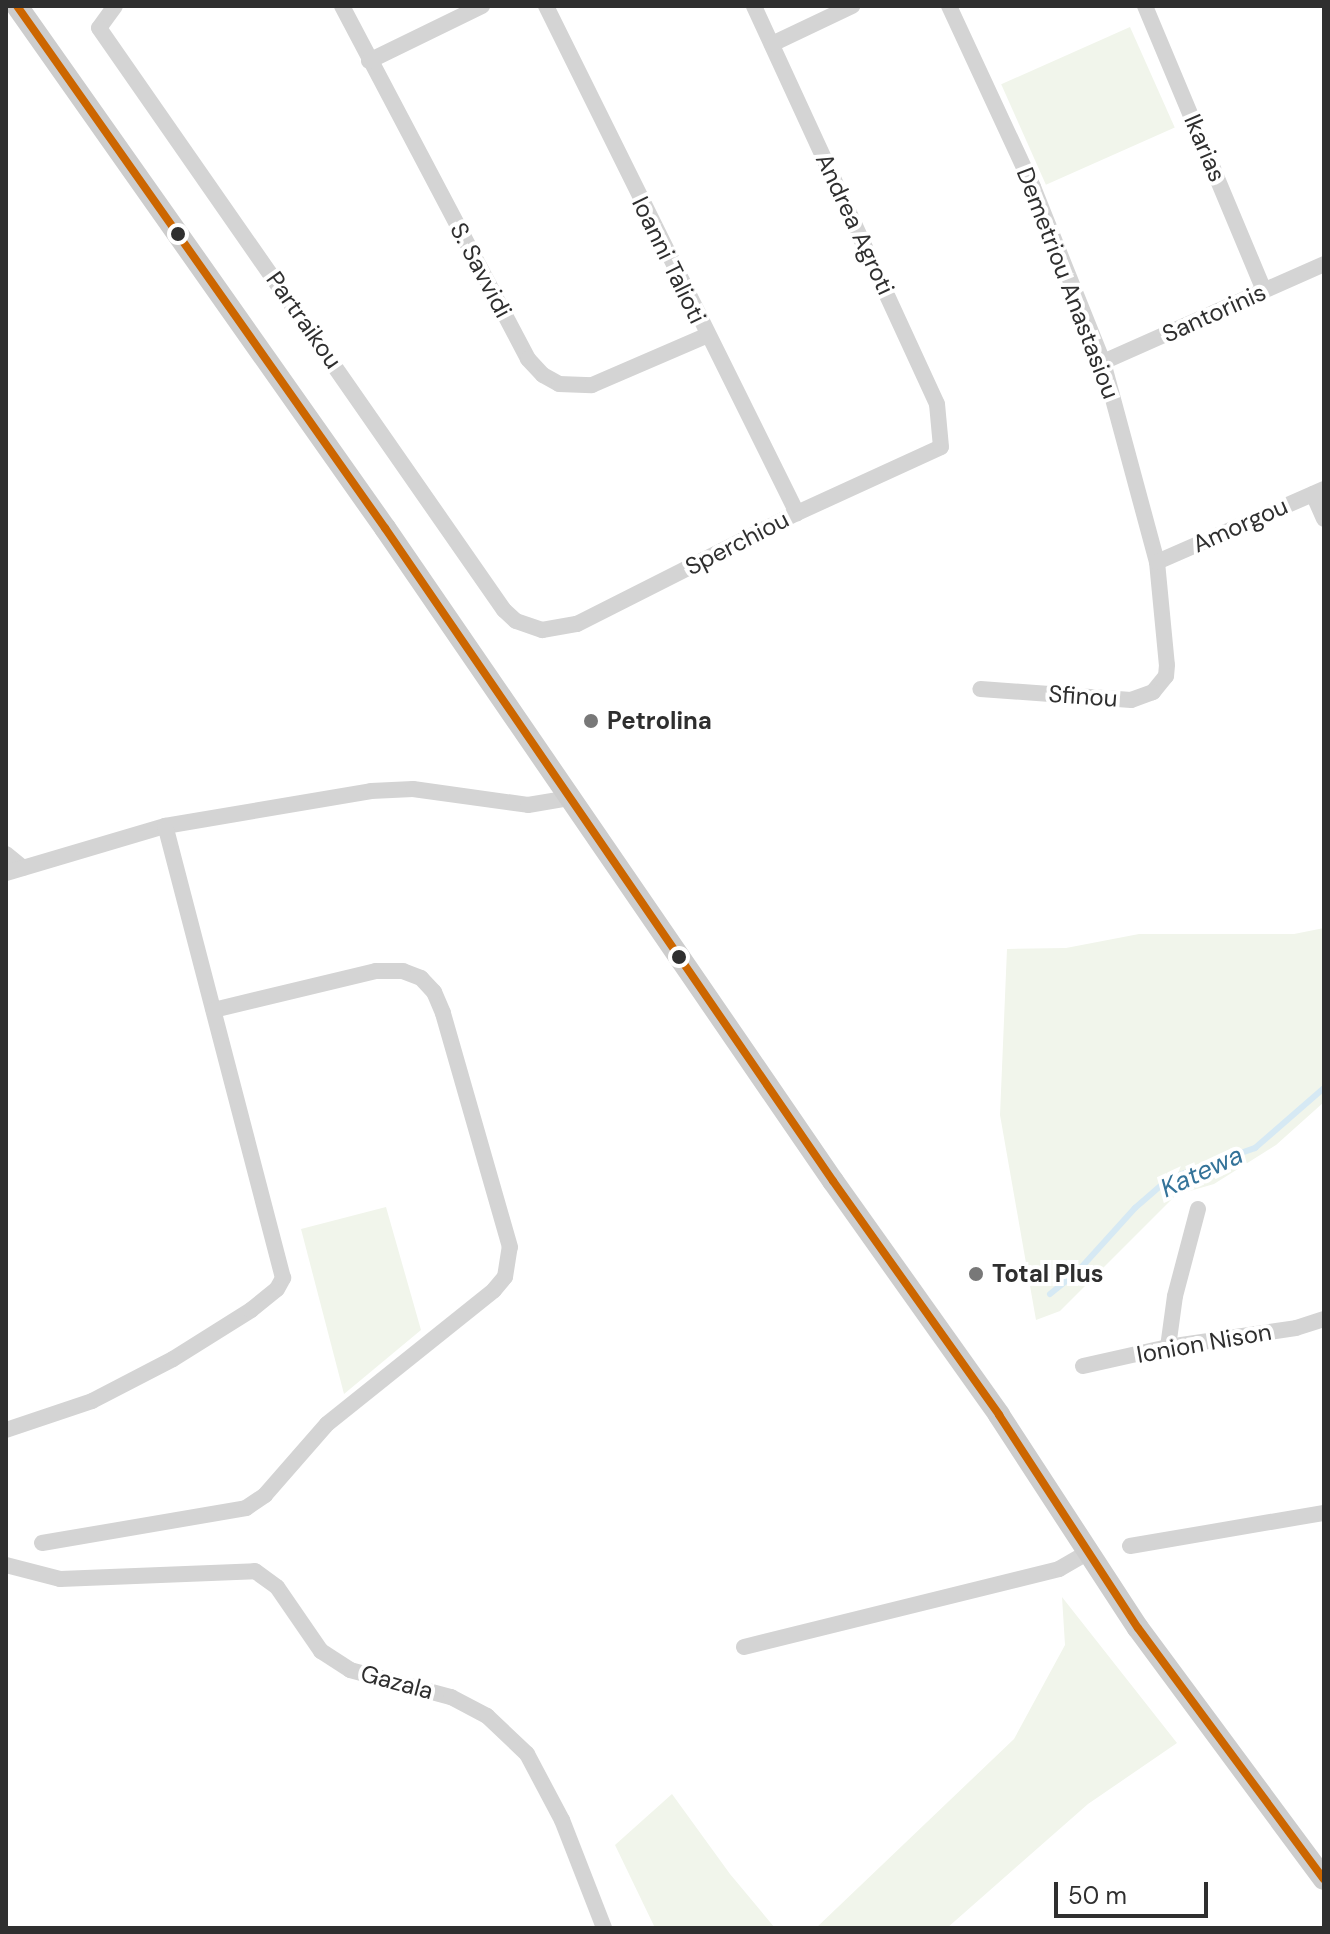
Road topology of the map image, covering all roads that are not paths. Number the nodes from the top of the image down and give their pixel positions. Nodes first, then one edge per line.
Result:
1 (17, 6) edge
2 (115, 6) edge
3 (342, 6) edge
4 (482, 6) edge
5 (546, 6) edge
6 (754, 6) edge
7 (852, 6) edge
8 (949, 6) edge
9 (1145, 6) edge
10 (772, 44) junction
11 (369, 61) junction
12 (1324, 264) edge
13 (1264, 291) junction
14 (706, 336) junction
15 (1103, 362) junction
16 (941, 447) joint
17 (1318, 491) edge
18 (797, 513) junction
19 (1324, 519) edge
20 (1157, 562) junction
21 (531, 628) joint
22 (1167, 665) joint
23 (980, 689) dead end
24 (570, 798) junction
25 (165, 826) junction
26 (6, 854) edge
27 (23, 868) junction
28 (6, 873) edge
29 (214, 1010) junction
30 (1198, 1209) dead end
31 (1324, 1319) edge
32 (1168, 1347) junction
33 (1083, 1366) dead end
34 (6, 1430) edge
35 (1324, 1513) edge
36 (42, 1543) dead end
37 (1130, 1546) dead end
38 (1089, 1552) junction
39 (6, 1565) edge
40 (744, 1647) dead end
41 (1324, 1879) edge
42 (604, 1928) edge

1 - 24 main road
2 - 21 street, Partraikou
3 - 11 street, S. Savvidi
4 - 11 street
5 - 14 street, Ioanni Talioti
6 - 10 street, Andrea Agroti
7 - 10 street
8 - 15 street, Demetriou Anastasiou
9 - 13 street, Ikarias
10 - 16 street, Andrea Agroti
11 - 14 street, S. Savvidi
12 - 13 street, Santorinis
13 - 15 street, Santorinis
14 - 18 street, Ioanni Talioti
15 - 20 street, Demetriou Anastasiou
16 - 18 street, Sperchiou
17 - 19 street
17 - 20 street, Amorgou
18 - 21 street, Sperchiou
20 - 22 street, Demetriou Anastasiou
22 - 23 street, Sfinou
24 - 25 street
24 - 38 main road
25 - 27 street
25 - 29 street
26 - 27 street
27 - 28 street
29 - 34 street
29 - 36 street
30 - 32 street
31 - 32 street, Ionion Nison
32 - 33 street, Ionion Nison
35 - 37 street
38 - 40 street
38 - 41 main road
39 - 42 street, Gazala

